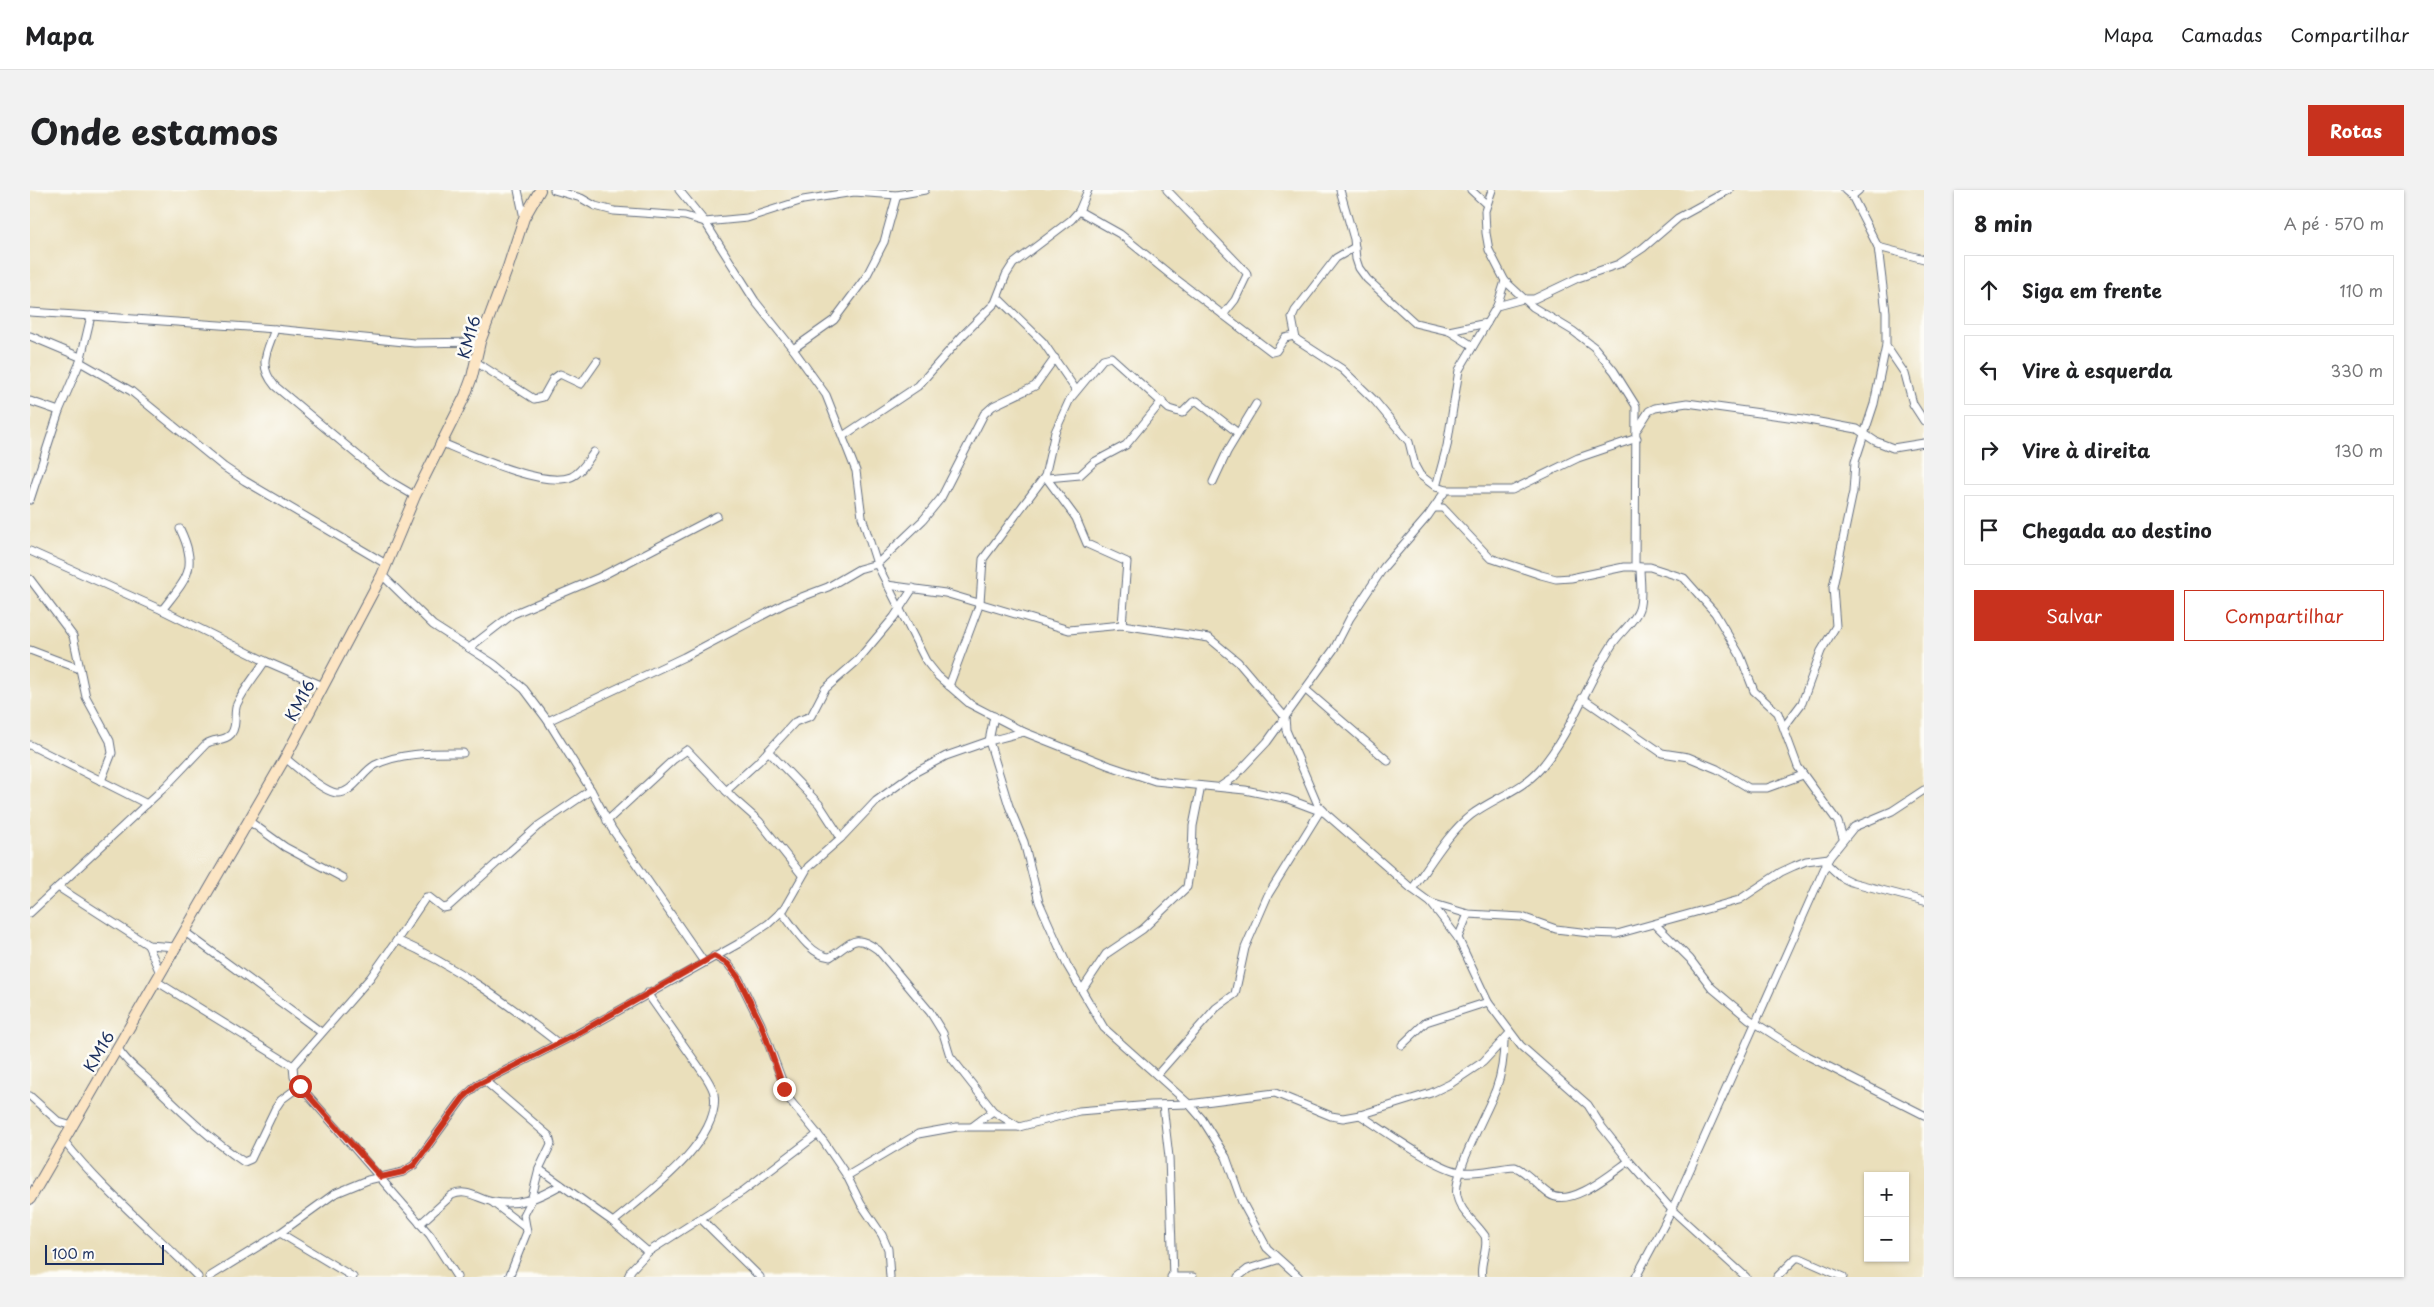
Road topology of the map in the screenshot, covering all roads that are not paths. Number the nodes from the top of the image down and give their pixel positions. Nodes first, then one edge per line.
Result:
1 (518, 190) edge
2 (540, 190) edge
3 (554, 190) edge
4 (679, 190) edge
5 (925, 190) edge
6 (1088, 190) edge
7 (1167, 190) edge
8 (1340, 190) edge
9 (1471, 190) edge
10 (1492, 190) edge
11 (1729, 190) edge
12 (1844, 190) edge
13 (1860, 190) edge
14 (897, 195) junction
15 (1852, 196) junction
16 (1486, 204) junction
17 (1080, 211) junction
18 (524, 218) junction
19 (706, 222) junction
20 (1355, 247) junction
21 (1878, 247) junction
22 (1924, 259) edge
23 (1505, 281) junction
24 (998, 298) junction
25 (1523, 299) junction
26 (1534, 299) junction
27 (1497, 306) junction
28 (1533, 307) junction
29 (30, 312) edge
30 (1223, 315) junction
31 (90, 316) junction
32 (1487, 323) junction
33 (275, 329) junction
34 (1449, 331) junction
35 (30, 336) edge
36 (1294, 336) junction
37 (480, 342) junction
38 (1473, 346) junction
39 (1886, 346) junction
40 (793, 349) junction
41 (1054, 358) junction
42 (80, 359) junction
43 (597, 361) dead end
44 (476, 362) junction
45 (1076, 390) junction
46 (30, 401) edge
47 (1162, 401) junction
48 (1256, 404) dead end
49 (1636, 406) junction
50 (59, 411) junction
51 (1649, 411) junction
52 (1924, 421) edge
53 (1638, 428) junction
54 (1865, 432) junction
55 (1238, 433) junction
56 (843, 436) junction
57 (1638, 438) junction
58 (440, 442) junction
59 (1924, 443) edge
60 (594, 452) dead end
61 (1046, 477) junction
62 (1213, 482) dead end
63 (1436, 487) junction
64 (1446, 490) junction
65 (414, 496) junction
66 (30, 500) edge
67 (1434, 508) junction
68 (1443, 508) junction
69 (717, 516) dead end
70 (1428, 516) junction
71 (180, 529) dead end
72 (30, 551) edge
73 (1635, 556) junction
74 (386, 564) junction
75 (877, 564) junction
76 (1640, 567) junction
77 (1650, 567) junction
78 (382, 574) junction
79 (30, 579) edge
80 (887, 585) junction
81 (913, 588) junction
82 (980, 603) junction
83 (899, 606) junction
84 (162, 610) junction
85 (1122, 625) junction
86 (469, 648) junction
87 (30, 650) edge
88 (265, 661) junction
89 (80, 669) junction
90 (323, 686) junction
91 (949, 686) junction
92 (1306, 690) junction
93 (1582, 698) junction
94 (994, 716) junction
95 (1285, 717) junction
96 (548, 721) junction
97 (1784, 727) junction
98 (1024, 732) junction
99 (989, 741) junction
100 (30, 745) edge
101 (768, 751) junction
102 (462, 752) dead end
103 (285, 758) junction
104 (1388, 761) dead end
105 (1803, 774) junction
106 (101, 781) junction
107 (1201, 786) junction
108 (1221, 786) junction
109 (591, 790) junction
110 (1924, 790) edge
111 (726, 791) junction
112 (147, 804) junction
113 (1323, 812) junction
114 (249, 821) junction
115 (607, 821) junction
116 (1838, 822) junction
117 (1854, 827) junction
118 (841, 838) junction
119 (1843, 838) junction
120 (1828, 861) junction
121 (802, 875) junction
122 (343, 878) dead end
123 (58, 887) junction
124 (1412, 889) junction
125 (1924, 901) edge
126 (1432, 903) junction
127 (781, 912) junction
128 (30, 913) edge
129 (1468, 914) junction
130 (1655, 924) junction
131 (185, 932) junction
132 (1458, 938) junction
133 (397, 940) junction
134 (148, 945) junction
135 (176, 947) junction
136 (714, 956) junction
137 (704, 962) junction
138 (158, 977) junction
139 (1082, 990) junction
140 (647, 994) junction
141 (1488, 1002) junction
142 (1756, 1025) junction
143 (321, 1032) junction
144 (1510, 1032) junction
145 (1504, 1040) junction
146 (558, 1043) junction
147 (1402, 1045) dead end
148 (117, 1047) junction
149 (293, 1066) junction
150 (1157, 1075) junction
151 (485, 1081) junction
152 (300, 1086) junction
153 (30, 1096) edge
154 (1189, 1104) junction
155 (1162, 1105) junction
156 (993, 1111) junction
157 (1360, 1115) junction
158 (1924, 1115) edge
159 (72, 1126) junction
160 (973, 1126) junction
161 (1019, 1127) junction
162 (818, 1134) junction
163 (64, 1141) junction
164 (1629, 1161) junction
165 (539, 1170) junction
166 (1460, 1172) junction
167 (847, 1176) junction
168 (381, 1177) junction
169 (561, 1186) junction
170 (30, 1199) edge
171 (531, 1201) junction
172 (492, 1202) junction
173 (1672, 1210) junction
174 (701, 1219) junction
175 (613, 1222) junction
176 (420, 1224) junction
177 (527, 1228) junction
178 (280, 1233) junction
179 (648, 1252) junction
180 (1278, 1260) junction
181 (198, 1277) edge
182 (209, 1277) edge
183 (353, 1277) edge
184 (458, 1277) edge
185 (509, 1277) edge
186 (628, 1277) edge
187 (760, 1277) edge
188 (890, 1277) edge
189 (1172, 1277) edge
190 (1193, 1277) edge
191 (1238, 1277) edge
192 (1299, 1277) edge
193 (1482, 1277) edge
194 (1636, 1277) edge
195 (1746, 1277) edge
196 (1777, 1277) edge
197 (1843, 1277) edge

1 - 18 street
2 - 18 street, KM16
3 - 19 street
4 - 19 street
5 - 14 street
6 - 17 street
7 - 30 street
8 - 20 street
9 - 16 street
10 - 16 street
11 - 26 street
12 - 15 street
13 - 15 street
14 - 19 street
14 - 40 street
15 - 21 street
16 - 23 street
17 - 24 street
17 - 30 street
18 - 37 street, KM16
19 - 40 street
20 - 34 street
20 - 36 street
21 - 22 street
21 - 39 street
23 - 25 street
23 - 27 street
24 - 41 street
24 - 56 street
25 - 26 street
25 - 27 street
25 - 28 street
26 - 28 street
27 - 32 street
28 - 49 street
29 - 31 street
30 - 36 street
31 - 33 street
31 - 42 street
32 - 34 street
32 - 38 street
33 - 37 street
33 - 65 street
34 - 38 street
35 - 42 street
36 - 63 street
37 - 44 street, KM16
38 - 63 street
39 - 52 street
39 - 54 street
40 - 56 street
41 - 45 street
41 - 75 street
42 - 50 street
42 - 74 street
43 - 44 street
44 - 58 street, KM16
45 - 47 street
45 - 61 street
46 - 50 street
47 - 55 street
47 - 61 street
48 - 55 street
49 - 51 street
49 - 53 street
50 - 66 street
51 - 53 street
51 - 54 street
53 - 57 street
54 - 59 street
54 - 97 street
55 - 62 street
56 - 75 street
57 - 64 street
57 - 73 street
58 - 60 street
58 - 65 street, KM16
61 - 82 street
61 - 85 street
63 - 64 street
64 - 67 street
65 - 74 street, KM16
67 - 68 street
67 - 70 street
68 - 70 street
68 - 76 street
69 - 86 street
70 - 92 street
71 - 84 street
72 - 84 street
73 - 76 street
73 - 77 street
74 - 78 street, KM16
75 - 80 street
75 - 96 street
76 - 77 street
76 - 93 street
77 - 97 street
78 - 86 street
78 - 90 street, KM16
79 - 89 street
80 - 81 street
80 - 83 street
81 - 82 street
81 - 83 street
82 - 85 street
82 - 91 street
83 - 91 street
83 - 101 street
84 - 88 street
85 - 95 street
86 - 96 street
87 - 89 street
88 - 90 street
88 - 112 street
89 - 106 street
90 - 103 street, KM16
91 - 94 street
92 - 95 street
92 - 104 street
93 - 105 street
93 - 124 street
94 - 98 street
94 - 99 street
95 - 108 street
95 - 113 street
96 - 109 street
97 - 105 street
98 - 99 street
98 - 107 street
99 - 118 street
99 - 139 street
100 - 106 street
101 - 111 street
101 - 118 street
102 - 103 street
103 - 114 street, KM16
105 - 116 street
106 - 112 street
107 - 108 street
107 - 139 street
108 - 113 street
109 - 115 street
109 - 133 street
110 - 117 street
111 - 115 street
111 - 121 street
112 - 123 street
113 - 124 street
113 - 150 street
114 - 122 street
114 - 131 street, KM16
115 - 137 street
116 - 117 street
116 - 119 street
117 - 119 street
118 - 121 street
119 - 120 street
120 - 125 street
120 - 130 street
120 - 142 street
121 - 127 street
123 - 128 street
123 - 134 street
124 - 126 street
126 - 129 street
126 - 132 street
127 - 136 street
127 - 156 street
129 - 130 street
129 - 132 street
130 - 142 street
131 - 135 street, KM16
131 - 143 street
132 - 141 street
133 - 143 street
133 - 146 street
134 - 135 street
134 - 138 street
135 - 138 street, KM16
136 - 137 street
136 - 162 street
137 - 140 street
138 - 148 street, KM16
138 - 149 street
139 - 150 street
140 - 146 street
140 - 175 street
141 - 144 street
141 - 147 street
142 - 158 street
142 - 173 street
143 - 149 street
144 - 145 street
144 - 164 street
145 - 157 street
145 - 166 street
146 - 151 street
148 - 152 street
148 - 159 street, KM16
149 - 152 street
150 - 154 street
151 - 165 street
151 - 168 street
152 - 168 street
153 - 159 street
154 - 155 street
154 - 157 street
154 - 180 street
155 - 161 street
155 - 189 street
156 - 160 street
156 - 161 street
157 - 166 street
159 - 163 street, KM16
160 - 161 street
160 - 167 street
162 - 167 street
162 - 174 street
163 - 170 street, KM16
163 - 181 street
164 - 166 street
164 - 173 street
165 - 169 street
165 - 171 street
166 - 193 street
167 - 188 street
168 - 176 street
168 - 178 street
169 - 171 street
169 - 175 street
171 - 172 street
171 - 177 street
172 - 176 street
172 - 177 street
173 - 194 street
173 - 195 street
174 - 179 street
174 - 187 street
175 - 179 street
176 - 184 street
177 - 185 street
178 - 182 street
178 - 183 street
179 - 186 street
180 - 191 street
180 - 192 street
189 - 190 street
196 - 197 street

